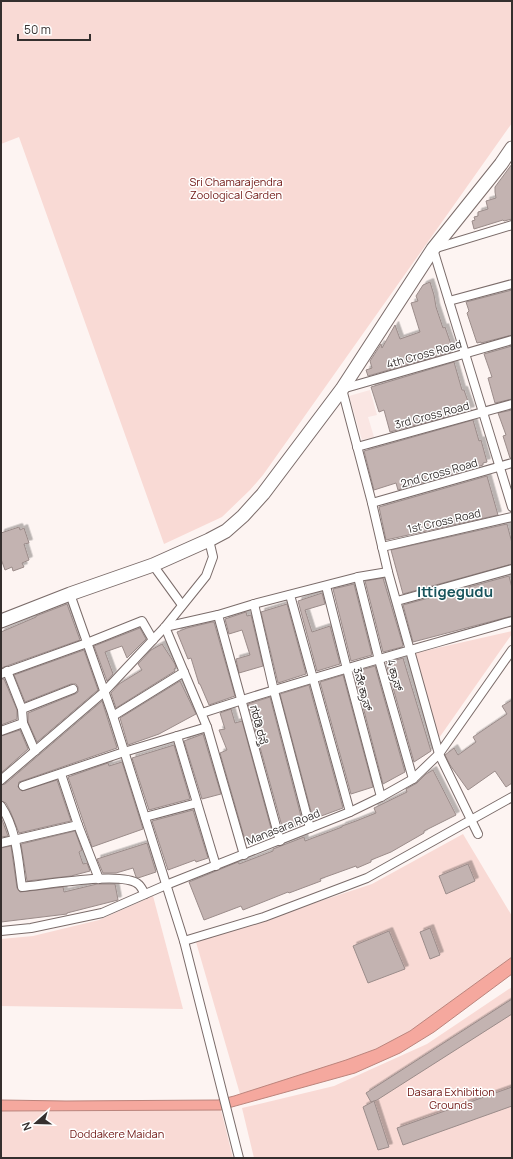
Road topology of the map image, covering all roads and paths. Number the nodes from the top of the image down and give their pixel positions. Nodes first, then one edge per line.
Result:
1 (512, 148) edge
2 (506, 162) edge
3 (512, 225) edge
4 (433, 249) junction
5 (512, 284) edge
6 (449, 301) junction
7 (512, 340) edge
8 (466, 354) junction
9 (342, 389) junction
10 (512, 404) edge
11 (484, 412) junction
12 (357, 447) junction
13 (512, 463) edge
14 (500, 467) junction
15 (372, 503) junction
16 (512, 506) edge
17 (512, 517) edge
18 (209, 540) junction
19 (382, 547) junction
20 (153, 565) junction
21 (512, 569) edge
22 (388, 572) junction
23 (358, 577) junction
24 (326, 586) junction
25 (70, 594) junction
26 (290, 595) junction
27 (397, 601) junction
28 (254, 604) junction
29 (182, 606) junction
30 (218, 615) junction
31 (1, 621) edge
32 (512, 621) edge
33 (165, 627) junction
34 (153, 640) junction
35 (87, 643) junction
36 (512, 650) edge
37 (410, 651) junction
38 (379, 660) junction
39 (346, 669) junction
40 (4, 672) edge
41 (184, 672) junction
42 (314, 677) junction
43 (73, 689) dead end
44 (274, 691) junction
45 (104, 692) junction
46 (241, 700) junction
47 (22, 709) junction
48 (202, 713) junction
49 (112, 716) junction
50 (23, 723) junction
51 (207, 727) junction
52 (1, 731) edge
53 (177, 736) junction
54 (35, 750) junction
55 (124, 752) junction
56 (439, 754) junction
57 (61, 774) junction
58 (413, 779) junction
59 (1, 780) edge
60 (23, 786) dead end
61 (381, 797) junction
62 (512, 797) edge
63 (197, 803) junction
64 (1, 806) edge
65 (350, 812) junction
66 (145, 817) junction
67 (471, 820) junction
68 (78, 825) junction
69 (310, 828) junction
70 (478, 834) dead end
71 (15, 840) junction
72 (280, 841) junction
73 (1, 843) edge
74 (244, 855) junction
75 (216, 866) junction
76 (99, 879) junction
77 (166, 885) junction
78 (145, 894) junction
79 (1, 931) edge
80 (184, 941) junction
81 (239, 1158) edge

1 - 2 main road
2 - 4 main road
3 - 4 street
4 - 6 street
4 - 9 main road
5 - 6 street
6 - 8 street
7 - 8 street, 4th Cross Road
8 - 9 street, 4th Cross Road
8 - 11 street
9 - 12 street
9 - 18 main road
10 - 11 street, 3rd Cross Road
11 - 12 street, 3rd Cross Road
11 - 14 street
12 - 15 street
13 - 14 street, 2nd Cross Road
14 - 15 street, 2nd Cross Road
14 - 16 street
15 - 19 street
17 - 19 street, 1st Cross Road
18 - 20 main road
18 - 29 street
19 - 22 street
20 - 25 main road
20 - 29 street
21 - 27 street
22 - 23 street
22 - 27 street
23 - 24 street
23 - 38 street, 4 ಕ್ರಾಸ್
24 - 26 street
24 - 39 street, 3ನೆೇ ಕ್ರಾಸ್
25 - 31 main road
25 - 35 street
26 - 28 street
26 - 42 street
27 - 37 street
28 - 30 street
28 - 44 street
29 - 33 street
30 - 33 street
30 - 46 street, ಗರಡಿ ರಸ್ತೆ
32 - 37 street
33 - 34 street
33 - 41 street
34 - 35 street
34 - 45 street
35 - 40 street
35 - 45 street
36 - 56 street, Manasara Road
37 - 38 street
37 - 56 street
38 - 39 street
38 - 58 street, 4 ಕ್ರಾಸ್
39 - 42 street
39 - 61 street, 3ನೆೇ ಕ್ರಾಸ್
40 - 47 street
41 - 48 street
41 - 49 street
42 - 44 street
42 - 65 street
43 - 47 street
44 - 46 street
44 - 69 street
45 - 49 street
45 - 54 street
46 - 48 street
46 - 72 street, ಗರಡಿ ರಸ್ತೆ
47 - 50 street
48 - 51 street
49 - 55 street
50 - 52 street
50 - 54 street
51 - 53 street
51 - 74 street
53 - 55 street
53 - 63 street
54 - 59 street
55 - 57 street
55 - 66 street
56 - 58 street, Manasara Road
56 - 67 street
57 - 60 street
57 - 68 street
58 - 61 street, Manasara Road
61 - 65 street, Manasara Road
62 - 67 street
63 - 66 street
63 - 75 street
64 - 71 street
65 - 69 street, Manasara Road
66 - 77 street
67 - 70 street
67 - 80 street
68 - 71 street
68 - 76 street
69 - 72 street, Manasara Road
71 - 73 street
71 - 76 street
72 - 74 street, Manasara Road
74 - 75 street, Manasara Road
75 - 77 street, Manasara Road
76 - 78 street
77 - 78 street, Manasara Road
77 - 80 street
78 - 79 street, Manasara Road
80 - 81 street

